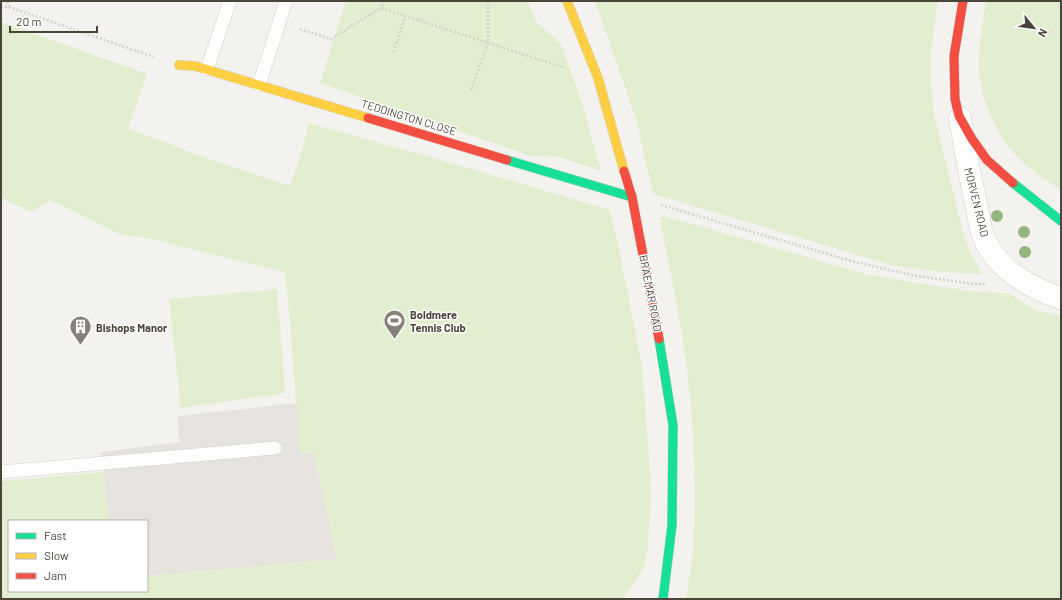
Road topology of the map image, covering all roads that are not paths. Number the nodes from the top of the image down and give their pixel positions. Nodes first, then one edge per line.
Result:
1 (230, 1) edge
2 (286, 1) edge
3 (567, 1) edge
4 (963, 1) edge
5 (179, 65) road end
6 (207, 69) junction
7 (259, 85) junction
8 (959, 116) junction
9 (632, 197) junction
10 (1061, 221) edge
11 (1061, 298) edge
12 (275, 448) dead end
13 (1, 472) edge
14 (661, 597) edge

1 - 6 lane
2 - 7 lane
3 - 9 street, BRAEMAR ROAD
4 - 8 street, MORVEN ROAD
5 - 6 street, TEDDINGTON CLOSE
6 - 7 street, TEDDINGTON CLOSE
7 - 9 street, TEDDINGTON CLOSE
8 - 10 street, MORVEN ROAD
8 - 11 street, MORVEN ROAD
9 - 14 street, BRAEMAR ROAD
12 - 13 lane

